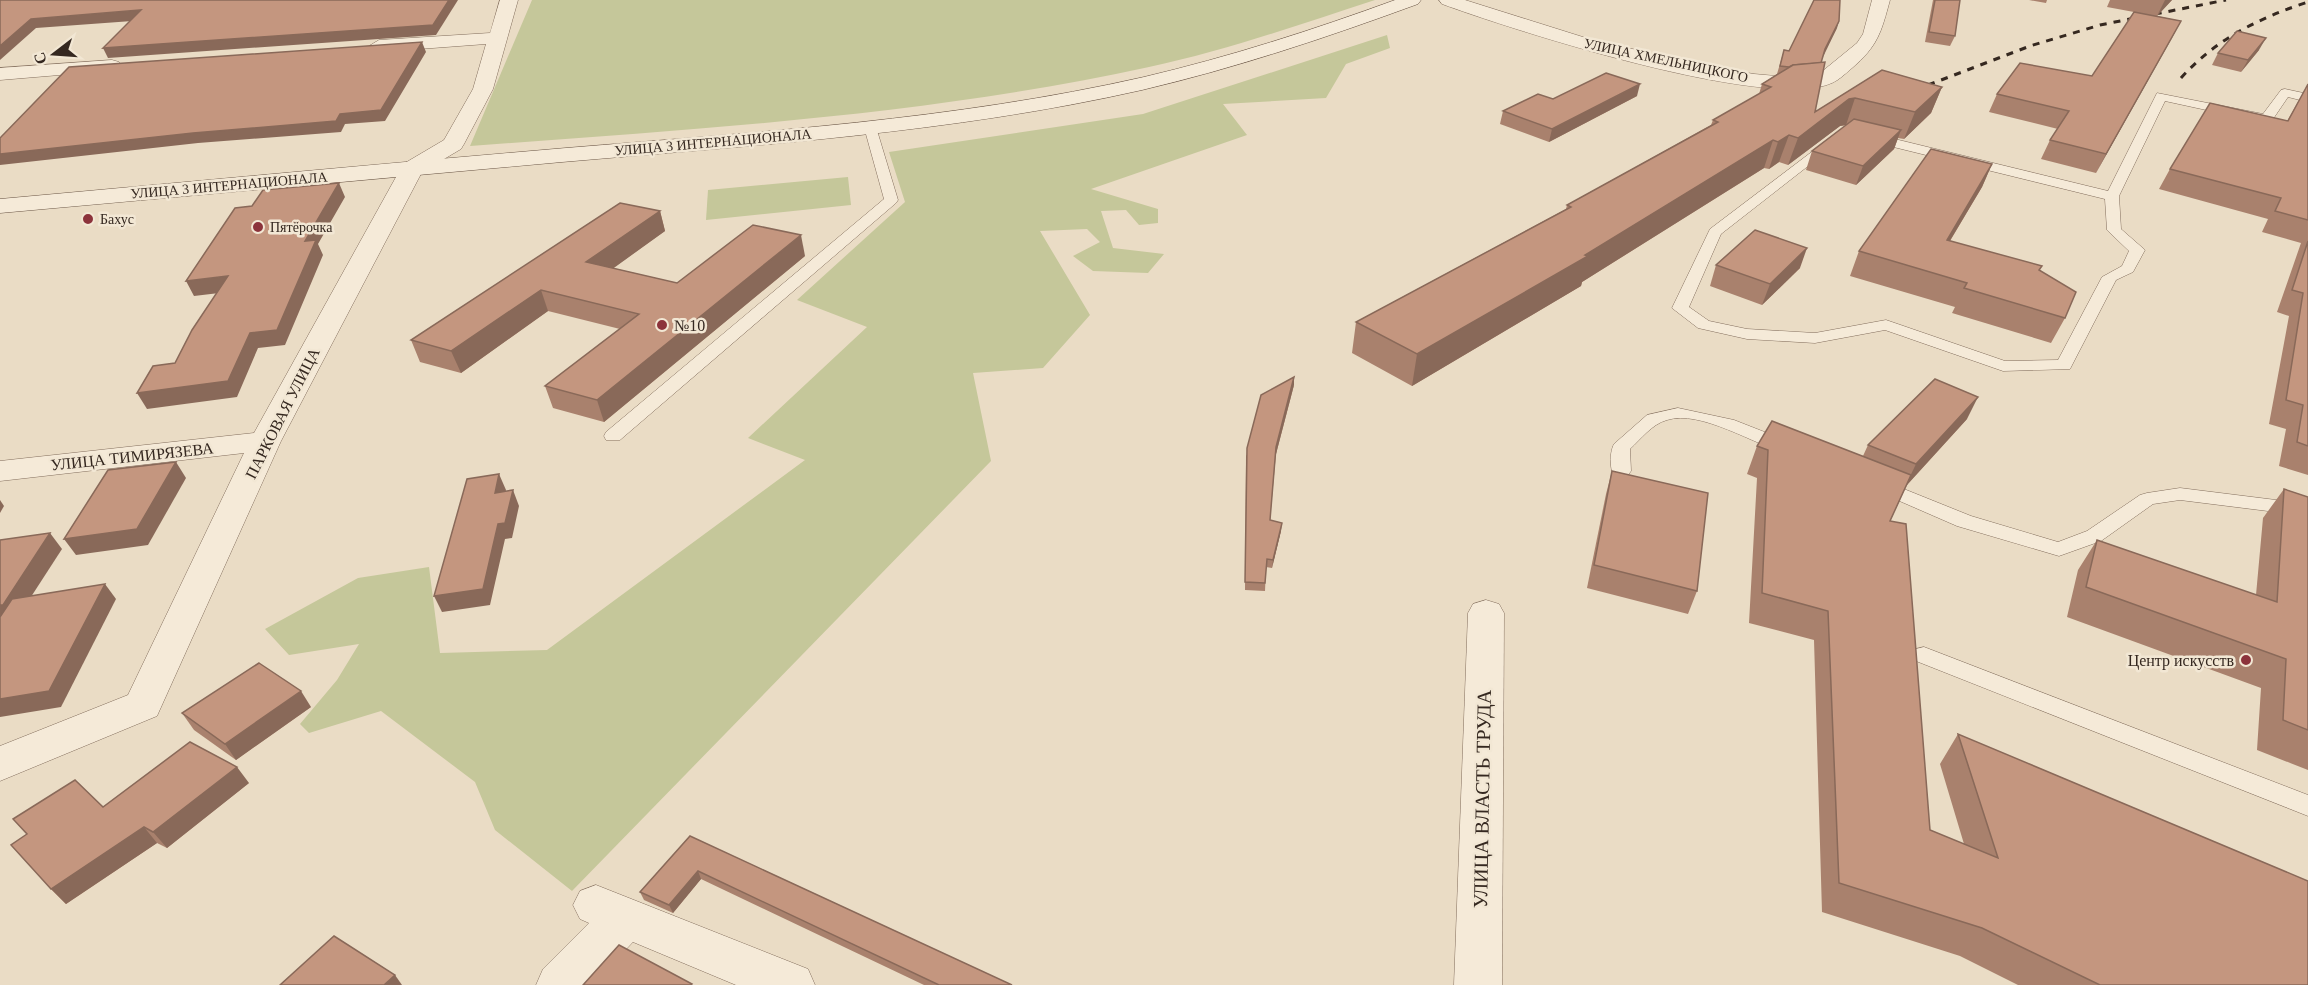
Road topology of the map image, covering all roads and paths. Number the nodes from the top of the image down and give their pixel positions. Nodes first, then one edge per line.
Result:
1 (509, 0) edge
2 (1448, 0) edge
3 (1881, 0) edge
4 (1409, 1) edge
5 (496, 38) junction
6 (355, 48) edge
7 (130, 65) edge
8 (0, 74) edge
9 (2308, 98) edge
10 (870, 127) junction
11 (413, 168) junction
12 (2112, 196) junction
13 (0, 206) edge
14 (613, 436) dead end
15 (265, 441) junction
16 (1803, 454) edge
17 (0, 471) edge
18 (1621, 471) edge
19 (1857, 476) edge
20 (2308, 510) edge
21 (1486, 613) dead end
22 (1924, 655) dead end
23 (0, 764) edge
24 (2308, 806) edge
25 (560, 985) edge
26 (791, 985) edge
27 (1478, 985) edge

1 - 5 street
2 - 3 street, УЛИЦА ХМЕЛЬНИЦКОГО
4 - 10 street, УЛИЦА 3 ИНТЕРНАЦИОНАЛА
5 - 6 street
5 - 11 street
7 - 8 street
9 - 12 lane
10 - 11 street, УЛИЦА 3 ИНТЕРНАЦИОНАЛА
10 - 14 lane
11 - 13 street, УЛИЦА 3 ИНТЕРНАЦИОНАЛА
11 - 15 street, ПАРКОВАЯ УЛИЦА
12 - 12 lane
15 - 17 street, УЛИЦА ТИМИРЯЗЕВА
15 - 23 street, ПАРКОВАЯ УЛИЦА
16 - 18 lane
19 - 20 lane
21 - 27 street, УЛИЦА ВЛАСТЬ ТРУДА
22 - 24 lane
25 - 26 street

